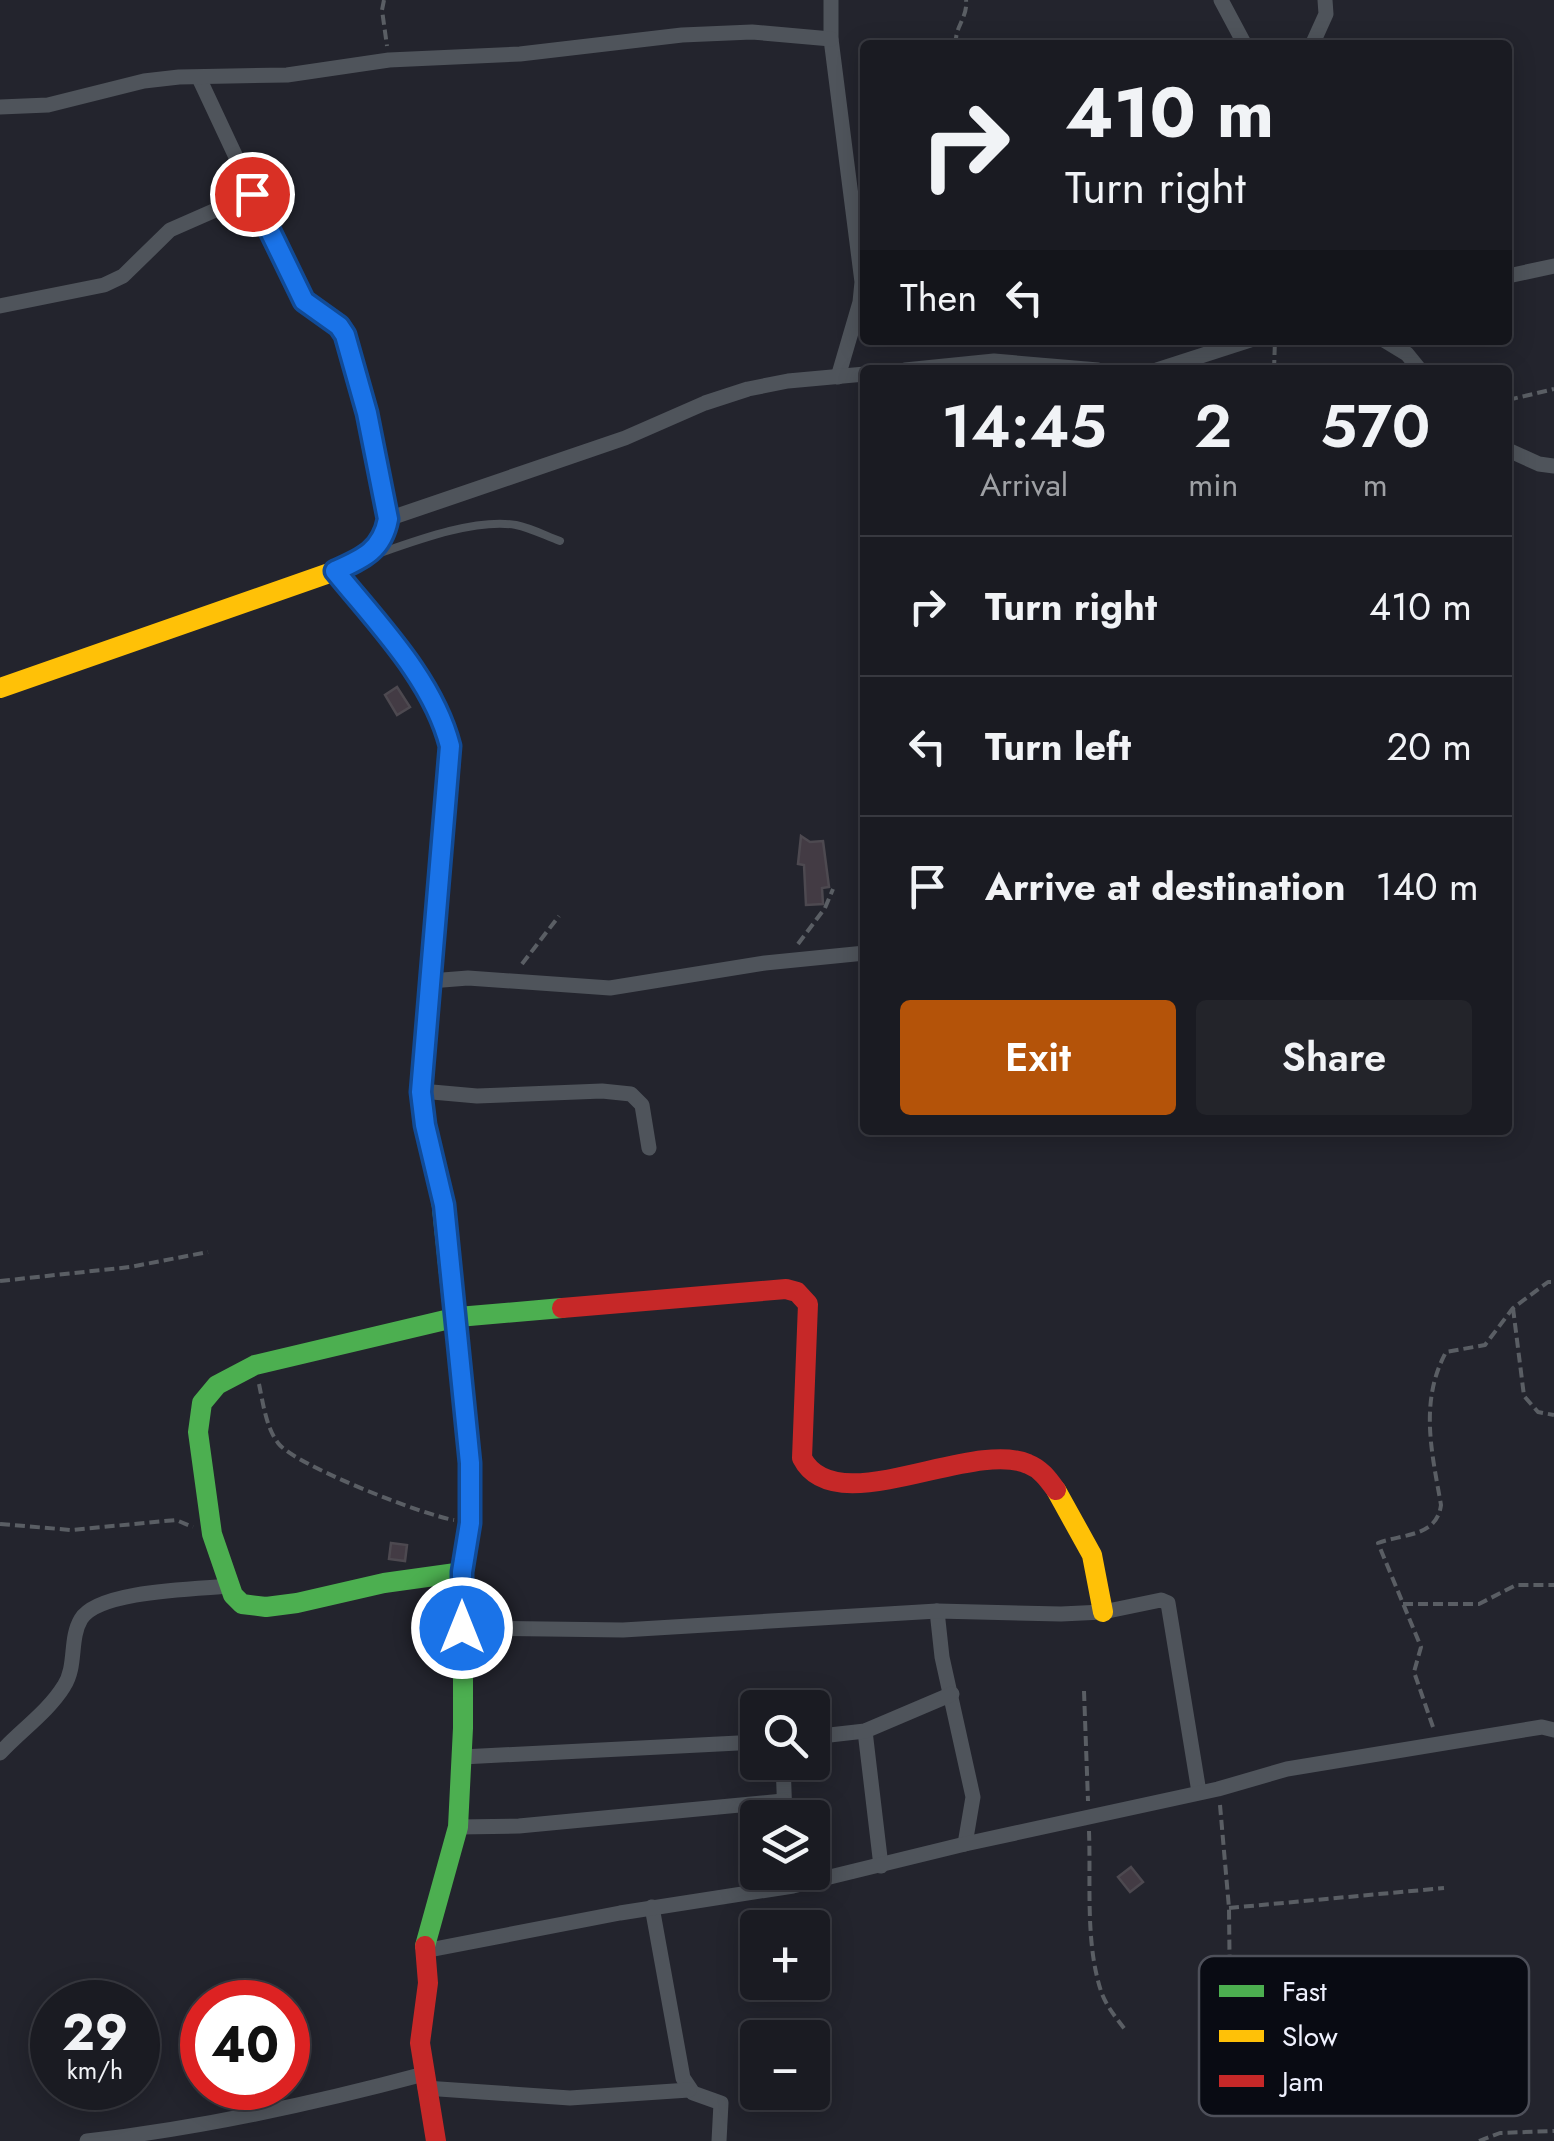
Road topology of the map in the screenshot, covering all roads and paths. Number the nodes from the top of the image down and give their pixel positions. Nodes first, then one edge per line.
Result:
1 (384, 0) edge
2 (831, 0) edge
3 (966, 0) edge
4 (1221, 0) edge
5 (1325, 0) edge
6 (830, 40) junction
7 (956, 40) edge
8 (1242, 40) edge
9 (1314, 40) edge
10 (389, 60) junction
11 (199, 78) junction
12 (0, 107) edge
13 (252, 194) junction
14 (1554, 266) edge
15 (860, 267) edge
16 (1512, 275) edge
17 (860, 302) edge
18 (0, 306) edge
19 (1235, 345) edge
20 (1392, 345) edge
21 (954, 365) edge
22 (1040, 365) edge
23 (1173, 365) edge
24 (1416, 365) edge
25 (860, 375) edge
26 (838, 377) junction
27 (1554, 389) edge
28 (1512, 399) edge
29 (1512, 452) edge
30 (1554, 466) edge
31 (388, 519) junction
32 (560, 542) dead end
33 (366, 558) junction
34 (335, 571) junction
35 (0, 688) edge
36 (833, 889) dead end
37 (558, 916) dead end
38 (860, 954) edge
39 (783, 962) junction
40 (430, 981) junction
41 (508, 982) junction
42 (421, 1092) junction
43 (648, 1148) dead end
44 (208, 1252) dead end
45 (0, 1281) edge
46 (1554, 1282) edge
47 (1513, 1308) junction
48 (458, 1317) junction
49 (256, 1364) junction
50 (1554, 1415) edge
51 (470, 1523) junction
52 (0, 1524) edge
53 (212, 1534) junction
54 (462, 1572) junction
55 (1554, 1585) edge
56 (230, 1586) junction
57 (1403, 1604) junction
58 (937, 1611) junction
59 (1103, 1612) junction
60 (462, 1628) junction
61 (1084, 1691) dead end
62 (952, 1694) junction
63 (1554, 1730) edge
64 (865, 1731) junction
65 (830, 1735) edge
66 (740, 1743) edge
67 (1430, 1747) junction
68 (0, 1753) edge
69 (462, 1757) junction
70 (1218, 1789) junction
71 (1199, 1792) junction
72 (740, 1809) edge
73 (1089, 1819) junction
74 (458, 1827) junction
75 (965, 1844) junction
76 (881, 1866) junction
77 (830, 1873) edge
78 (1444, 1888) dead end
79 (740, 1890) edge
80 (652, 1908) junction
81 (1229, 1908) junction
82 (424, 1951) junction
83 (1230, 1956) edge
84 (1126, 2032) dead end
85 (425, 2081) junction
86 (689, 2090) junction
87 (1554, 2131) edge
88 (87, 2141) edge
89 (436, 2141) edge
90 (718, 2141) edge
91 (1480, 2141) edge

1 - 10 path
2 - 6 street
3 - 7 path
4 - 8 street
5 - 9 street
6 - 10 street
6 - 15 street
10 - 11 street
11 - 12 street
11 - 13 street
13 - 18 street
13 - 31 street
14 - 16 street
17 - 26 street
19 - 23 street
20 - 24 street
21 - 22 street
25 - 26 street
26 - 31 street
27 - 28 path
29 - 30 street
31 - 33 street
32 - 33 lane
33 - 34 street
34 - 35 street
34 - 40 street
36 - 39 path
37 - 41 path
38 - 39 street
39 - 41 street
40 - 41 street
40 - 42 street
42 - 43 street
42 - 48 street
44 - 45 path
46 - 47 path
47 - 50 path
47 - 57 path
48 - 49 street
48 - 51 street
48 - 59 street
49 - 51 path
49 - 53 street
51 - 54 street
52 - 53 path
53 - 56 street
54 - 56 street
54 - 60 street
55 - 57 path
56 - 68 street
57 - 67 path
58 - 59 street
58 - 60 street
58 - 62 street
59 - 71 street
60 - 69 street
61 - 73 path
62 - 64 street
62 - 75 street
63 - 67 street
64 - 65 street
64 - 76 street
66 - 69 street
67 - 70 street
69 - 74 street
70 - 71 street
70 - 81 path
71 - 73 street
72 - 74 street
73 - 75 street
73 - 84 path
74 - 82 street
75 - 76 street
76 - 77 street
78 - 81 path
79 - 80 street
80 - 82 street
80 - 86 street
81 - 83 path
82 - 85 street
85 - 86 street
85 - 88 street
85 - 89 street
86 - 90 street
87 - 91 path

